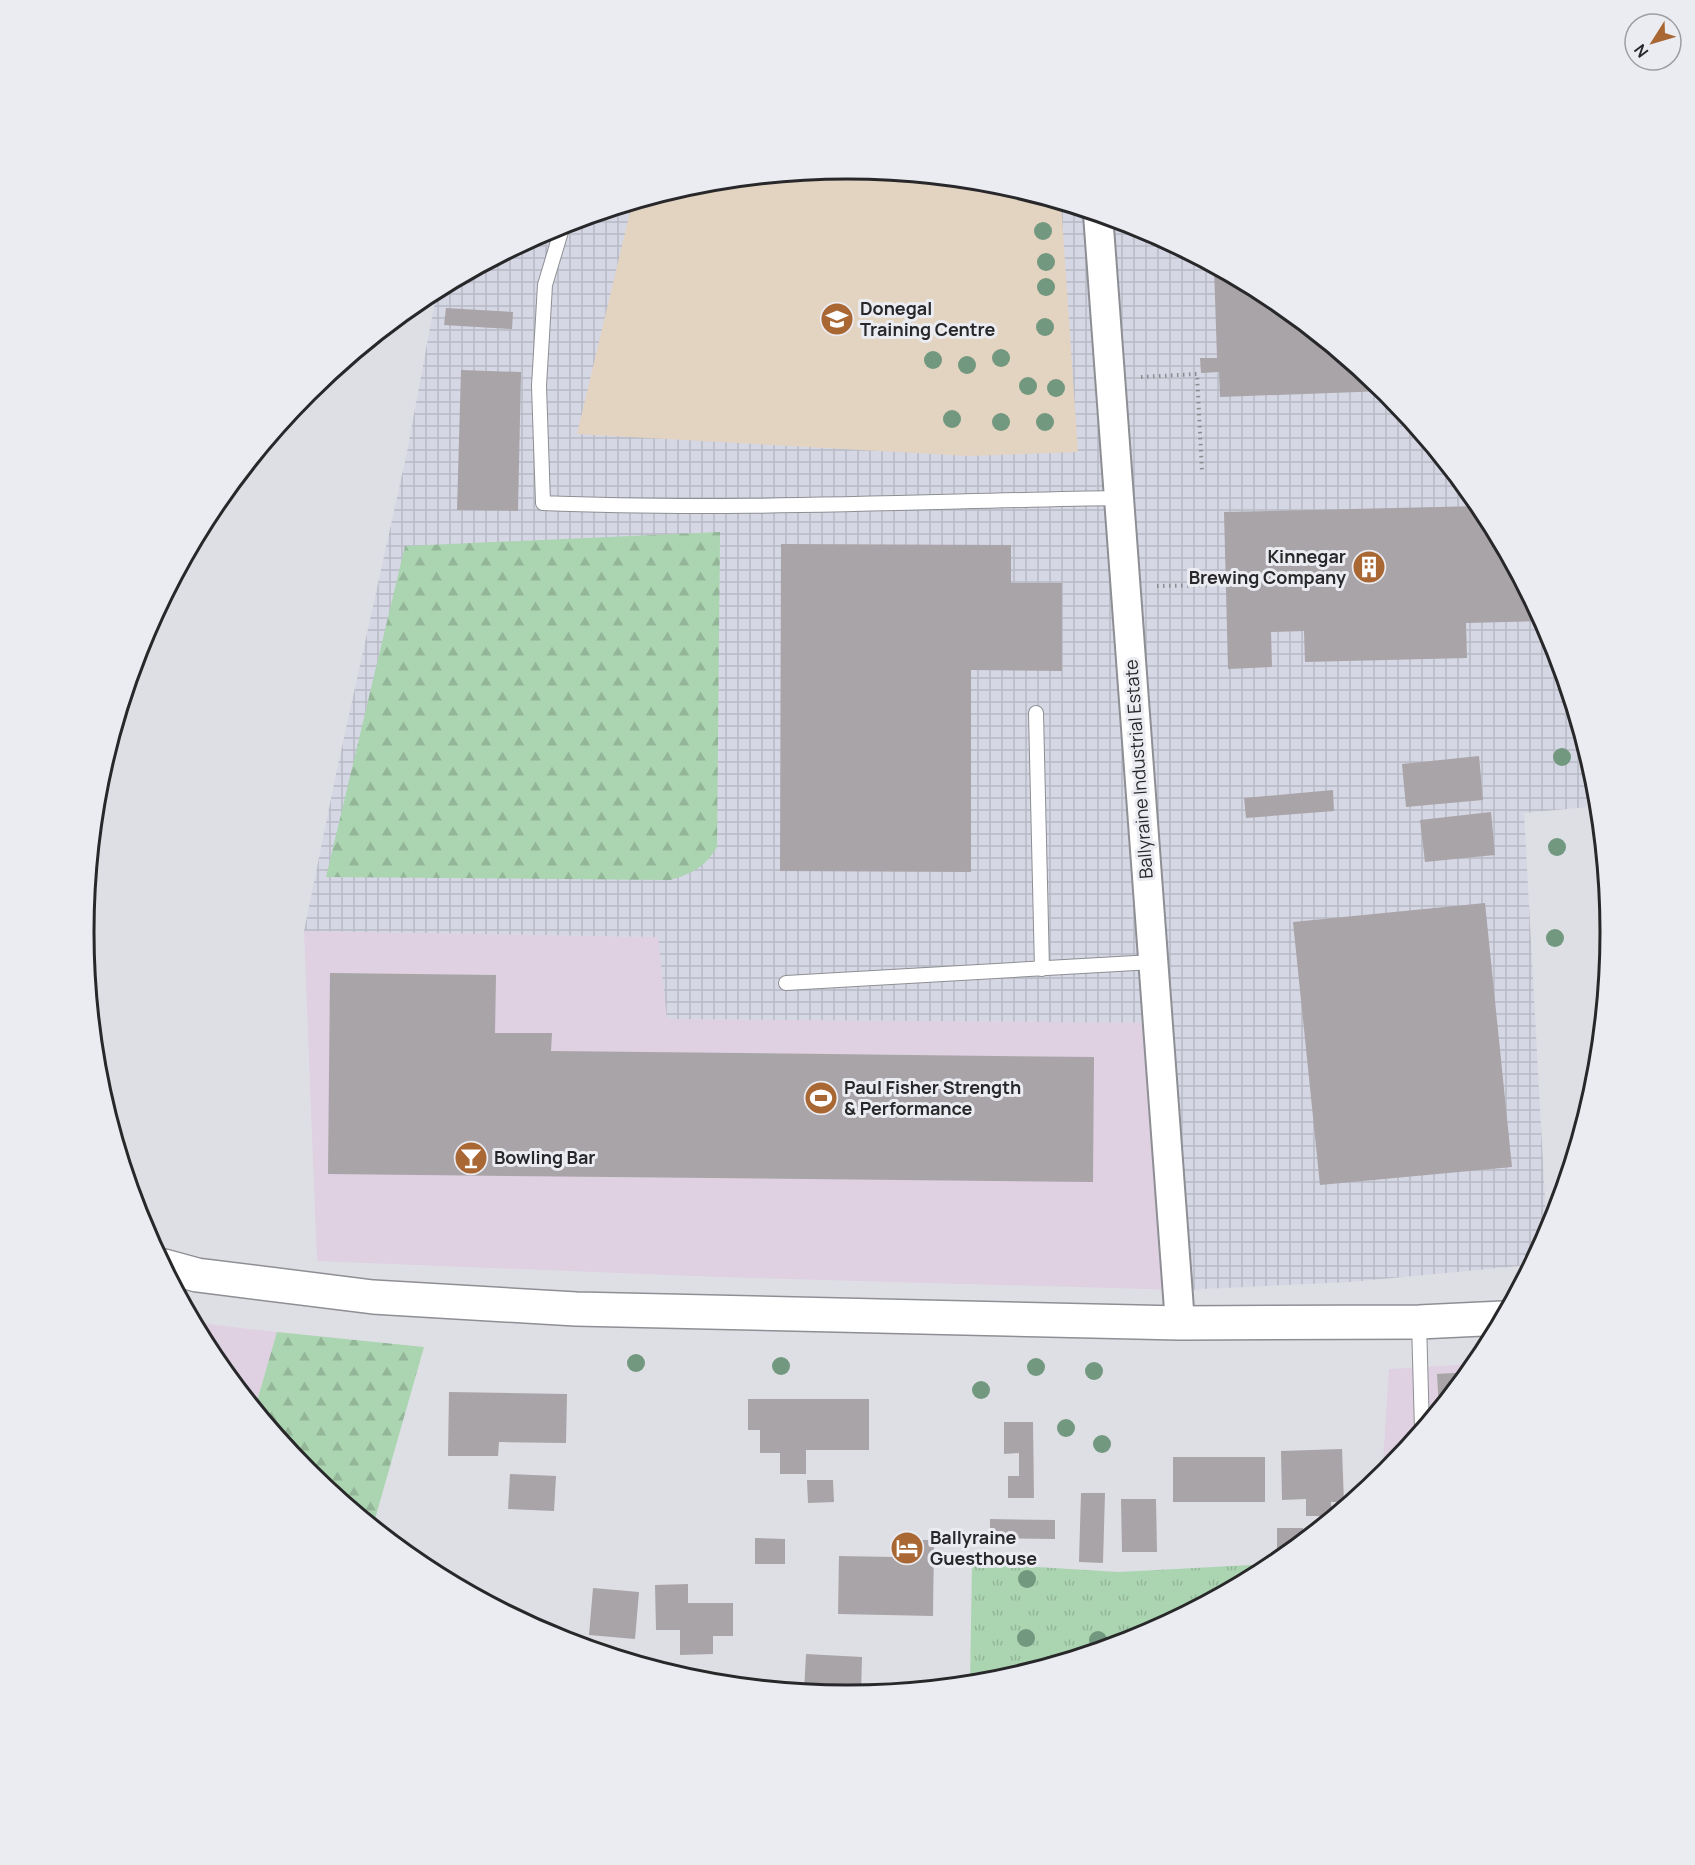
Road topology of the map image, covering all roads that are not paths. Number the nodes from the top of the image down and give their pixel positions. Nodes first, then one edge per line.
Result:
1 (1099, 222) edge
2 (559, 237) edge
3 (1119, 498) junction
4 (1036, 713) dead end
5 (1153, 962) junction
6 (1042, 969) junction
7 (786, 983) dead end
8 (173, 1269) edge
9 (1494, 1318) edge
10 (1419, 1322) junction
11 (1180, 1323) junction
12 (1422, 1420) edge

1 - 3 street, Ballyraine Industrial Estate
2 - 3 lane
3 - 5 street, Ballyraine Industrial Estate
4 - 6 lane
5 - 6 lane
5 - 11 street, Ballyraine Industrial Estate
6 - 7 lane
8 - 11 main road
9 - 10 main road
10 - 11 main road
10 - 12 lane

